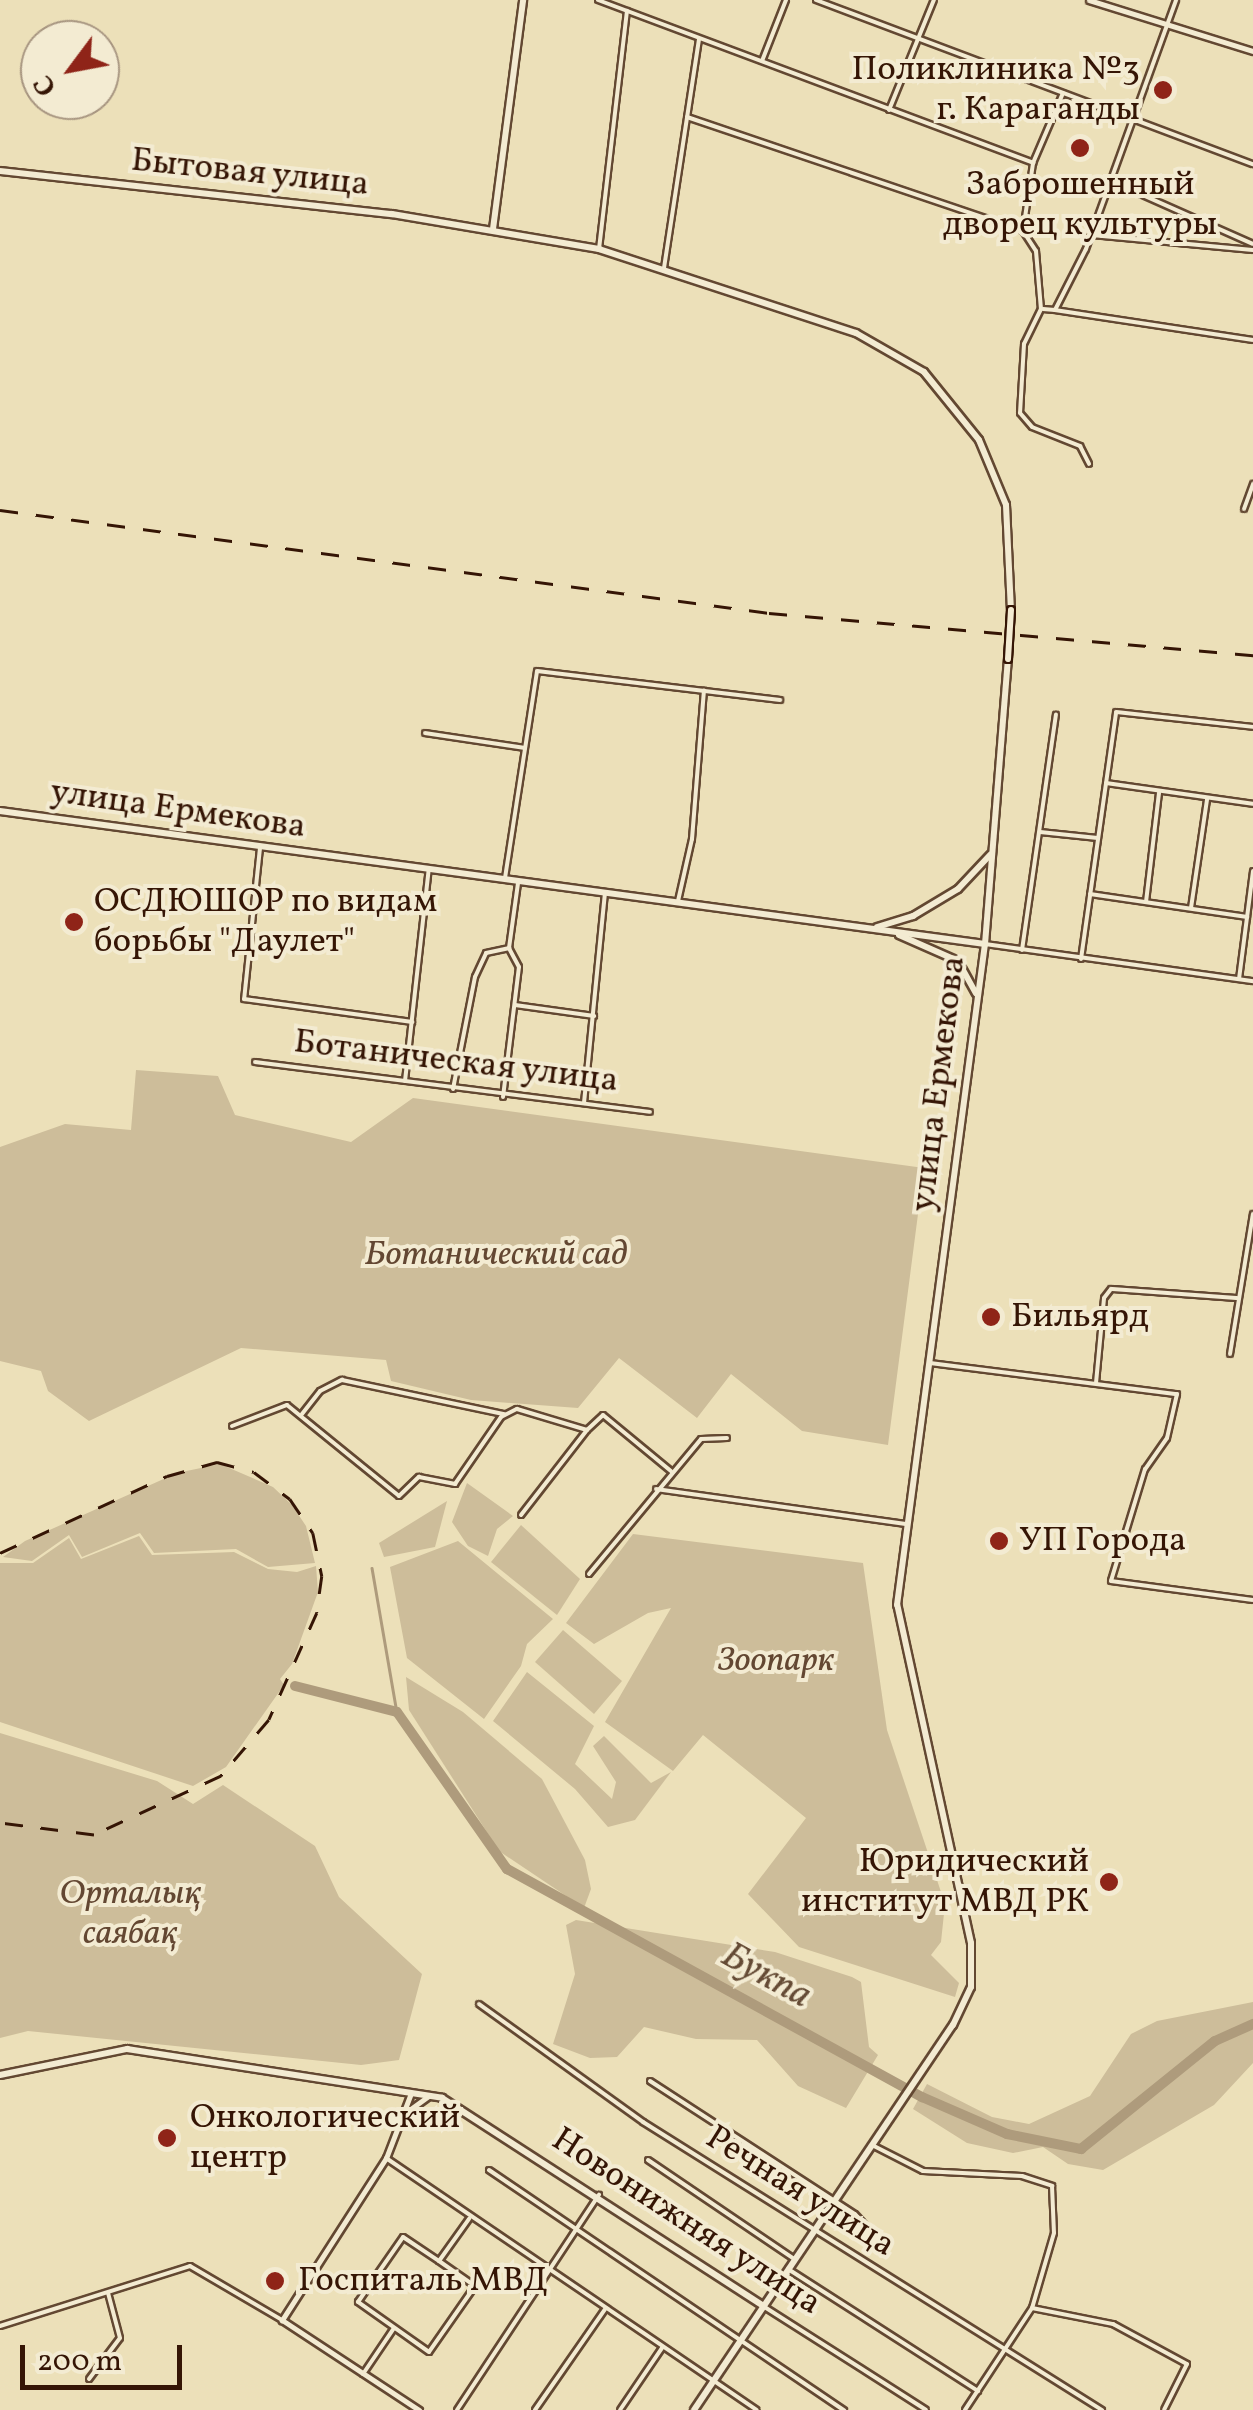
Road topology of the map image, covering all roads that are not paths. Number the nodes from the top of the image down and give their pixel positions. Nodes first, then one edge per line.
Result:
1 (523, 0) edge
2 (598, 0) edge
3 (786, 0) edge
4 (816, 0) edge
5 (934, 0) edge
6 (1088, 0) edge
7 (1176, 0) edge
8 (1101, 2) edge
9 (627, 11) junction
10 (1167, 24) junction
11 (699, 38) junction
12 (919, 39) junction
13 (1253, 51) edge
14 (762, 62) junction
15 (1063, 93) junction
16 (889, 110) junction
17 (687, 117) junction
18 (1130, 118) junction
19 (1033, 163) junction
20 (1253, 164) edge
21 (0, 171) edge
22 (1109, 180) junction
23 (493, 229) junction
24 (1022, 231) junction
25 (1091, 235) junction
26 (1253, 247) edge
27 (598, 249) junction
28 (664, 268) junction
29 (1041, 308) junction
30 (1055, 310) junction
31 (1253, 340) edge
32 (1089, 464) dead end
33 (1253, 484) edge
34 (1244, 510) dead end
35 (704, 690) junction
36 (780, 700) dead end
37 (1056, 714) dead end
38 (1253, 727) edge
39 (425, 732) dead end
40 (525, 748) junction
41 (1106, 783) junction
42 (1160, 790) junction
43 (1207, 797) junction
44 (1253, 804) edge
45 (0, 811) edge
46 (1040, 832) junction
47 (1098, 838) junction
48 (260, 846) junction
49 (992, 849) junction
50 (429, 868) junction
51 (1253, 871) edge
52 (505, 878) junction
53 (518, 880) junction
54 (606, 892) junction
55 (1090, 894) junction
56 (678, 902) junction
57 (1146, 902) junction
58 (1191, 908) junction
59 (1247, 916) junction
60 (871, 928) junction
61 (985, 944) junction
62 (509, 948) junction
63 (1022, 950) junction
64 (1081, 958) junction
65 (1239, 980) junction
66 (1253, 981) edge
67 (978, 999) junction
68 (514, 1004) junction
69 (594, 1016) junction
70 (412, 1022) junction
71 (256, 1062) dead end
72 (404, 1080) junction
73 (453, 1089) junction
74 (503, 1097) junction
75 (584, 1104) junction
76 (650, 1112) dead end
77 (1253, 1214) edge
78 (1238, 1298) junction
79 (1230, 1354) dead end
80 (930, 1363) junction
81 (1096, 1383) junction
82 (302, 1414) junction
83 (504, 1414) junction
84 (232, 1426) dead end
85 (587, 1430) junction
86 (728, 1438) dead end
87 (671, 1471) junction
88 (656, 1489) junction
89 (521, 1516) dead end
90 (906, 1524) junction
91 (588, 1574) dead end
92 (1253, 1600) edge
93 (479, 2004) dead end
94 (1, 2074) edge
95 (650, 2081) dead end
96 (412, 2091) junction
97 (431, 2094) junction
98 (402, 2115) junction
99 (872, 2145) junction
100 (386, 2158) junction
101 (648, 2160) dead end
102 (490, 2170) dead end
103 (599, 2195) junction
104 (830, 2203) junction
105 (469, 2219) junction
106 (576, 2229) junction
107 (814, 2230) junction
108 (874, 2235) dead end
109 (794, 2260) junction
110 (439, 2261) junction
111 (788, 2269) junction
112 (549, 2270) junction
113 (108, 2294) junction
114 (764, 2306) junction
115 (606, 2308) junction
116 (1032, 2308) junction
117 (282, 2320) junction
118 (0, 2326) edge
119 (394, 2327) junction
120 (740, 2341) junction
121 (663, 2346) junction
122 (1006, 2350) junction
123 (363, 2374) junction
124 (89, 2379) dead end
125 (713, 2381) junction
126 (978, 2391) junction
127 (419, 2410) edge
128 (458, 2410) edge
129 (535, 2410) edge
130 (620, 2410) edge
131 (694, 2410) edge
132 (757, 2410) edge
133 (844, 2410) edge
134 (926, 2410) edge
135 (965, 2410) edge
136 (1102, 2410) edge
137 (1165, 2410) edge

1 - 23 main road
2 - 9 street
3 - 14 street
4 - 12 street
5 - 12 street
6 - 8 street
7 - 10 street
8 - 10 street
9 - 11 street
9 - 27 street
10 - 13 street
10 - 18 street
11 - 14 street
11 - 17 street
12 - 15 street
12 - 16 street
14 - 16 street
15 - 18 street
15 - 19 street
16 - 19 street
17 - 24 street
17 - 28 street
18 - 20 street
18 - 22 street
19 - 24 street
21 - 23 main road, Бытовая улица
22 - 25 street
22 - 26 street
23 - 27 main road, Бытовая улица
24 - 29 street
25 - 26 street
25 - 30 street
27 - 28 main road, Бытовая улица
28 - 49 main road, Бытовая улица, bridge
29 - 30 street
29 - 32 street
30 - 31 street
33 - 34 street
35 - 36 street
35 - 40 street
35 - 56 street
37 - 46 street
38 - 41 street
39 - 40 street
40 - 52 street
41 - 42 street
41 - 47 street
42 - 43 street
42 - 57 street
43 - 44 street
43 - 58 street
45 - 48 main road, улица Ермекова
46 - 47 street
46 - 63 street
47 - 55 street
48 - 50 main road, улица Ермекова
48 - 70 street
49 - 60 main road
49 - 61 main road, Бытовая улица
50 - 52 main road, улица Ермекова
50 - 70 street
51 - 59 street
52 - 53 main road, улица Ермекова
53 - 54 main road, улица Ермекова
53 - 62 street
54 - 56 main road, улица Ермекова
54 - 69 street
55 - 57 street
55 - 64 street
56 - 60 main road, улица Ермекова
57 - 58 street
58 - 59 street
59 - 65 street
60 - 61 main road, улица Ермекова
60 - 67 main road
61 - 63 street
61 - 67 main road, улица Ермекова
62 - 68 street
62 - 73 street
63 - 64 street
64 - 65 street
65 - 66 street
67 - 80 main road, улица Ермекова
68 - 69 street
68 - 74 street
69 - 75 street
70 - 72 street
71 - 72 street, Ботаническая улица
72 - 73 street, Ботаническая улица
73 - 74 street, Ботаническая улица
74 - 75 street, Ботаническая улица
75 - 76 street, Ботаническая улица
77 - 78 street
78 - 79 street
78 - 81 street
80 - 81 street
80 - 90 main road, улица Ермекова
81 - 92 street
82 - 83 street
82 - 83 street
82 - 84 street
83 - 85 street
85 - 87 street
85 - 89 street
86 - 87 street
87 - 88 street
88 - 90 street
88 - 91 street
90 - 99 main road, улица Ермекова
93 - 107 street, Речная улица
94 - 96 main road, Новонижняя улица
95 - 104 street
96 - 97 main road, Новонижняя улица
96 - 98 street
97 - 98 street
97 - 103 main road, Новонижняя улица
98 - 100 street
99 - 104 main road, улица Ермекова
99 - 116 street
100 - 105 street
100 - 117 street
101 - 109 street
102 - 106 street
103 - 106 street
103 - 114 main road, Новонижняя улица
104 - 107 main road, улица Ермекова
104 - 108 street
105 - 110 street
105 - 112 street
106 - 112 street
106 - 120 street
107 - 109 main road, улица Ермекова
107 - 122 street, Речная улица
109 - 111 main road, улица Ермекова
110 - 119 street
110 - 119 street
111 - 114 main road, улица Ермекова
111 - 126 street
112 - 115 street
112 - 128 street
113 - 117 street
113 - 118 street
113 - 124 street
114 - 120 main road, улица Ермекова
114 - 134 street, Новонижняя улица
115 - 121 street
115 - 129 street
116 - 122 street
116 - 137 street
117 - 123 street
119 - 123 street
120 - 125 main road, улица Ермекова
120 - 133 street
121 - 125 street
121 - 130 street
122 - 126 street
122 - 136 street, Речная улица
123 - 127 street
125 - 131 main road, улица Ермекова
125 - 132 street
126 - 135 street

